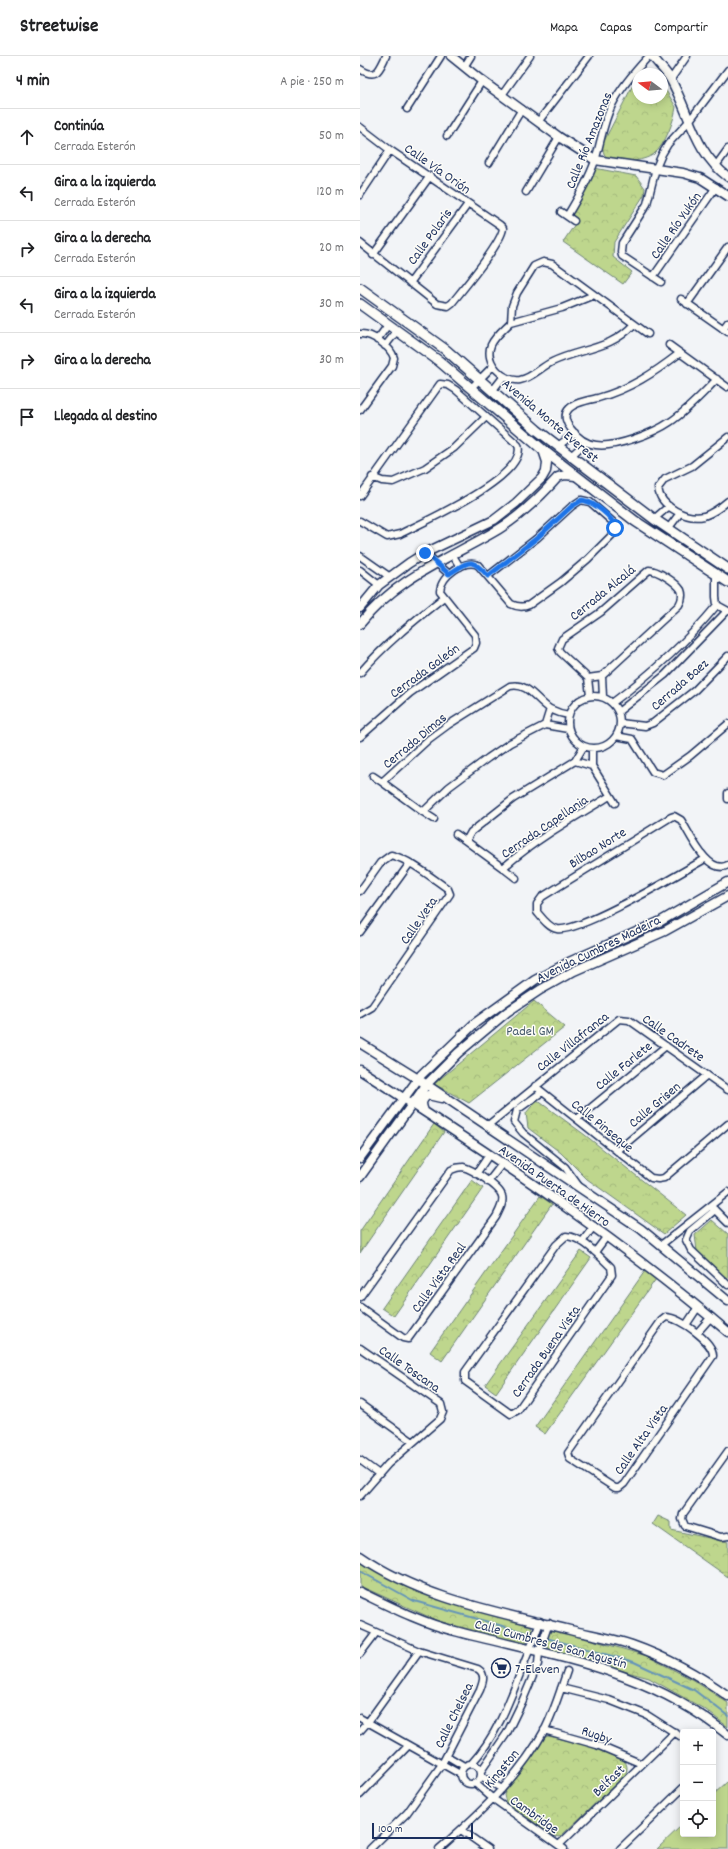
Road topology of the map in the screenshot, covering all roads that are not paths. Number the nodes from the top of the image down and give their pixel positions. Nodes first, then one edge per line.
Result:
1 (386, 56) edge
2 (441, 56) edge
3 (451, 56) edge
4 (471, 56) edge
5 (530, 56) edge
6 (589, 56) edge
7 (648, 56) edge
8 (652, 56) edge
9 (687, 56) edge
10 (464, 67) junction
11 (360, 69) edge
12 (728, 70) edge
13 (671, 79) junction
14 (482, 81) junction
15 (502, 96) junction
16 (407, 108) dead end
17 (522, 109) junction
18 (690, 120) junction
19 (538, 122) junction
20 (360, 127) edge
21 (447, 136) dead end
22 (559, 137) junction
23 (728, 149) edge
24 (390, 150) junction
25 (595, 160) junction
26 (489, 163) dead end
27 (715, 167) junction
28 (656, 168) junction
29 (430, 176) junction
30 (728, 177) edge
31 (716, 187) junction
32 (526, 192) dead end
33 (360, 195) edge
34 (728, 196) edge
35 (468, 204) junction
36 (561, 212) dead end
37 (567, 216) junction
38 (574, 221) dead end
39 (360, 243) edge
40 (728, 247) edge
41 (374, 256) junction
42 (653, 277) junction
43 (661, 282) dead end
44 (410, 283) junction
45 (360, 288) edge
46 (594, 295) junction
47 (680, 299) dead end
48 (360, 304) edge
49 (687, 304) junction
50 (396, 315) junction
51 (511, 322) junction
52 (728, 322) edge
53 (634, 324) junction
54 (388, 325) junction
55 (725, 330) edge
56 (397, 331) junction
57 (360, 334) edge
58 (648, 334) dead end
59 (381, 343) junction
60 (669, 345) dead end
61 (680, 353) junction
62 (493, 366) junction
63 (504, 376) junction
64 (480, 379) junction
65 (717, 379) junction
66 (727, 387) dead end
67 (471, 388) junction
68 (493, 390) junction
69 (360, 410) edge
70 (486, 417) junction
71 (526, 419) junction
72 (517, 428) junction
73 (577, 435) junction
74 (728, 436) edge
75 (586, 442) junction
76 (558, 446) junction
77 (543, 450) junction
78 (571, 456) junction
79 (576, 476) junction
80 (372, 477) junction
81 (542, 478) junction
82 (551, 485) junction
83 (612, 487) junction
84 (360, 496) edge
85 (604, 497) junction
86 (728, 501) edge
87 (669, 506) junction
88 (680, 513) junction
89 (654, 519) junction
90 (360, 521) edge
91 (668, 529) junction
92 (425, 553) junction
93 (452, 554) junction
94 (706, 555) junction
95 (360, 556) edge
96 (435, 562) junction
97 (700, 564) junction
98 (460, 567) junction
99 (728, 569) edge
100 (360, 570) edge
101 (449, 574) junction
102 (716, 575) junction
103 (488, 576) junction
104 (390, 577) junction
105 (728, 582) edge
106 (380, 585) junction
107 (444, 597) junction
108 (717, 604) junction
109 (360, 608) edge
110 (728, 611) edge
111 (360, 624) edge
112 (728, 656) edge
113 (360, 673) edge
114 (602, 676) junction
115 (588, 678) junction
116 (590, 696) junction
117 (603, 698) junction
118 (612, 703) junction
119 (550, 709) junction
120 (618, 712) junction
121 (569, 715) junction
122 (620, 722) junction
123 (728, 724) edge
124 (545, 725) junction
125 (568, 729) junction
126 (616, 736) junction
127 (360, 737) edge
128 (584, 746) junction
129 (592, 748) junction
130 (575, 761) junction
131 (592, 766) junction
132 (373, 776) dead end
133 (382, 782) junction
134 (728, 793) edge
135 (610, 796) junction
136 (728, 799) edge
137 (615, 803) dead end
138 (424, 812) junction
139 (434, 818) dead end
140 (456, 834) dead end
141 (466, 841) junction
142 (706, 859) junction
143 (410, 863) junction
144 (728, 865) edge
145 (502, 868) junction
146 (516, 878) dead end
147 (728, 882) edge
148 (360, 891) edge
149 (728, 896) edge
150 (360, 932) edge
151 (360, 1014) edge
152 (624, 1018) joint
153 (666, 1046) junction
154 (362, 1047) edge
155 (360, 1070) edge
156 (707, 1075) junction
157 (418, 1079) junction
158 (426, 1085) junction
159 (535, 1086) junction
160 (728, 1090) edge
161 (542, 1092) junction
162 (403, 1098) junction
163 (451, 1102) junction
164 (412, 1103) junction
165 (424, 1111) junction
166 (577, 1119) junction
167 (728, 1124) edge
168 (487, 1126) junction
169 (617, 1151) junction
170 (489, 1155) junction
171 (360, 1158) edge
172 (502, 1164) junction
173 (476, 1174) junction
174 (360, 1177) edge
175 (488, 1182) junction
176 (578, 1187) junction
177 (728, 1192) edge
178 (713, 1208) junction
179 (728, 1223) edge
180 (594, 1226) junction
181 (607, 1236) junction
182 (582, 1242) junction
183 (661, 1245) junction
184 (595, 1252) junction
185 (728, 1285) edge
186 (360, 1297) edge
187 (728, 1301) edge
188 (360, 1307) edge
189 (698, 1307) junction
190 (711, 1317) junction
191 (686, 1325) junction
192 (728, 1332) edge
193 (697, 1333) junction
194 (360, 1348) edge
195 (360, 1404) edge
196 (413, 1442) junction
197 (728, 1450) edge
198 (360, 1460) edge
199 (379, 1474) junction
200 (360, 1496) edge
201 (728, 1536) edge
202 (360, 1556) edge
203 (360, 1592) edge
204 (540, 1621) junction
205 (549, 1623) junction
206 (360, 1625) edge
207 (376, 1633) junction
208 (531, 1649) junction
209 (419, 1651) junction
210 (539, 1652) junction
211 (360, 1654) edge
212 (567, 1671) dead end
213 (561, 1688) junction
214 (728, 1696) edge
215 (360, 1718) edge
216 (368, 1722) junction
217 (544, 1730) junction
218 (360, 1731) edge
219 (675, 1732) junction
220 (728, 1735) edge
221 (680, 1736) edge
222 (408, 1746) junction
223 (447, 1756) junction
224 (442, 1764) junction
225 (642, 1764) junction
226 (468, 1765) junction
227 (481, 1773) junction
228 (460, 1774) junction
229 (476, 1784) junction
230 (502, 1789) junction
231 (680, 1791) edge
232 (360, 1795) edge
233 (492, 1798) junction
234 (461, 1830) junction
235 (558, 1845) junction
236 (370, 1849) edge
237 (439, 1849) edge
238 (488, 1849) edge
239 (564, 1849) edge
240 (620, 1849) edge

1 - 11 street
2 - 16 street
3 - 10 street
4 - 10 street
5 - 15 street
6 - 19 street
7 - 25 street, Calle Río Amazonas
8 - 13 street
9 - 13 street
10 - 14 street
12 - 18 street
13 - 18 street
14 - 15 street
14 - 21 street
15 - 17 street
17 - 19 street
17 - 26 street
18 - 27 street
18 - 28 street
19 - 22 street
20 - 24 street, Calle Vía Orión
22 - 25 street
22 - 32 street
23 - 27 street
24 - 29 street, Calle Vía Orión
24 - 33 street
25 - 28 street
25 - 37 street, Calle Río Amazonas
27 - 30 street
28 - 31 street
28 - 42 street
29 - 35 street, Calle Vía Orión
29 - 41 street
31 - 34 street
31 - 42 street, Calle Río Yukón
35 - 44 street, Calle Polaris
35 - 44 street, Calle Vía Orión
36 - 37 street
37 - 38 street
39 - 41 street
40 - 49 street
41 - 44 street
42 - 43 street
45 - 50 main road, Avenida Monte Everest
46 - 51 street
46 - 51 street
46 - 53 street
47 - 49 street
48 - 54 main road, Avenida Monte Everest
49 - 55 street
50 - 54 main road
50 - 64 main road, Avenida Monte Everest
51 - 62 street
52 - 55 street
53 - 58 street
53 - 63 street
54 - 56 main road, Avenida Monte Everest
54 - 59 street
56 - 59 street
56 - 67 main road, Avenida Monte Everest
57 - 59 street
59 - 69 street
60 - 61 street
61 - 65 street
61 - 73 street
62 - 63 street
62 - 64 street
63 - 68 street
64 - 67 street
64 - 68 main road, Avenida Monte Everest
65 - 66 street
65 - 75 street
67 - 72 main road, Avenida Monte Everest
68 - 71 main road, Avenida Monte Everest
70 - 80 street
70 - 80 street
70 - 90 street
71 - 72 main road
71 - 76 main road, Avenida Monte Everest
72 - 77 main road, Avenida Monte Everest
73 - 75 street
73 - 76 street
74 - 87 street
75 - 78 street
76 - 78 main road, Avenida Monte Everest
77 - 79 main road, Avenida Monte Everest
77 - 81 street
78 - 83 main road, Avenida Monte Everest
79 - 82 street
79 - 85 main road, Avenida Monte Everest
80 - 84 street
81 - 82 street
81 - 92 street
82 - 93 street
83 - 85 main road
83 - 89 main road, Avenida Monte Everest
85 - 97 main road, Avenida Monte Everest
86 - 88 street
87 - 88 street
87 - 89 street
88 - 91 street
89 - 91 main road, Avenida Monte Everest
91 - 94 main road, Avenida Monte Everest
92 - 96 street
92 - 104 street
93 - 96 street
93 - 98 street
94 - 97 main road
94 - 99 main road, Avenida Monte Everest
95 - 104 street
96 - 101 street
96 - 111 street
97 - 102 main road, Avenida Monte Everest
98 - 101 street
98 - 103 street
100 - 106 street
101 - 107 street
102 - 105 main road, Avenida Monte Everest
102 - 108 street
103 - 103 street
104 - 106 street
106 - 109 street
107 - 113 street
107 - 127 street, Cerrada Galeón
108 - 110 street
108 - 118 street
110 - 120 street
112 - 122 street, Cerrada Baez
114 - 115 street
114 - 115 street, Cerrada Alcalá
114 - 117 street
115 - 116 street
116 - 117 street
116 - 121 street
117 - 118 street
118 - 120 street
119 - 121 street, Cerrada Dimas
119 - 124 street
119 - 133 street, Cerrada Dimas
120 - 122 street
121 - 125 street
122 - 126 street
123 - 126 street
124 - 125 street
124 - 138 street
125 - 128 street
126 - 129 street
128 - 129 street
128 - 130 street
129 - 131 street
130 - 131 street
130 - 141 street
131 - 135 street
132 - 133 street
133 - 138 street, Cerrada Dimas
134 - 136 street
135 - 137 street
135 - 145 street, Cerrada Capellania
138 - 139 street, Cerrada Dimas
140 - 141 street, Cerrada Capellania
141 - 145 street, Cerrada Capellania
142 - 142 street, Bilbao Norte
142 - 144 street
143 - 148 street, Calle Veta
143 - 150 street
143 - 151 street, Calle Veta
145 - 146 street
147 - 157 street, Avenida Cumbres Madeira
149 - 158 street, Avenida Cumbres Madeira
152 - 153 street, Calle Cadrete
152 - 159 street, Calle Villafranca
153 - 156 street, Calle Cadrete
153 - 166 street, Calle Farlete
154 - 157 street, Avenida Puerta de Hierro
155 - 162 street, Avenida Puerta de Hierro
156 - 160 street, Calle Cadrete
156 - 169 street, Calle Grisen
157 - 158 street, Avenida Puerta de Hierro
157 - 162 street, Avenida Cumbres Madeira
158 - 163 street, Avenida Puerta de Hierro
158 - 164 street, Avenida Cumbres Madeira
159 - 161 street, Calle Pinseque
159 - 168 street, Calle Villafranca
161 - 166 street, Calle Pinseque
161 - 176 street
162 - 164 street, Avenida Puerta de Hierro
162 - 171 street, Avenida Cumbres Madeira
163 - 165 street
163 - 168 street, Avenida Puerta de Hierro
164 - 165 street, Avenida Puerta de Hierro
164 - 174 street, Avenida Cumbres Madeira
165 - 170 street, Avenida Puerta de Hierro
166 - 169 street, Calle Pinseque
167 - 169 street, Calle Pinseque
168 - 176 street, Avenida Puerta de Hierro
170 - 172 street, Avenida Puerta de Hierro
170 - 173 street
172 - 175 street
172 - 180 street, Avenida Puerta de Hierro
173 - 175 street, Calle Vista Real
173 - 186 street, Calle Vista Real
175 - 188 street, Calle Vista Real
176 - 183 street, Avenida Puerta de Hierro
177 - 178 street
178 - 179 street
178 - 183 street
178 - 185 street
180 - 181 street, Avenida Puerta de Hierro
180 - 182 street
181 - 184 street
181 - 189 street, Avenida Puerta de Hierro
182 - 184 street, Cerrada Buena Vista
182 - 184 street, Cerrada Buena Vista
183 - 187 street, Avenida Puerta de Hierro
189 - 190 street, Avenida Puerta de Hierro
189 - 191 street
190 - 192 street, Avenida Puerta de Hierro
190 - 193 street
191 - 193 street, Calle Alta Vista
191 - 193 street, Calle Alta Vista
194 - 196 street, Calle Toscana
195 - 196 street
196 - 199 street, Calle Toscana
197 - 201 street
198 - 199 street
199 - 200 street, Calle Toscana
202 - 204 street, Calle Cumbres de San Agustín
203 - 208 street, Calle Cumbres de San Agustín
204 - 205 street, Calle Cumbres de San Agustín
204 - 208 street
205 - 210 street
205 - 214 street, Calle Cumbres de San Agustín
206 - 207 street, Calle Chelsea
207 - 209 street, Calle Chelsea
207 - 211 street
208 - 210 street, Calle Cumbres de San Agustín
208 - 226 street
209 - 216 street
209 - 223 street, Calle Chelsea
210 - 220 street, Calle Cumbres de San Agustín
210 - 227 street
212 - 213 street, Kingston
213 - 217 street, Kingston
213 - 219 street
215 - 216 street
216 - 218 street
216 - 222 street
217 - 225 street, Rugby
217 - 230 street, Kingston
219 - 221 street
219 - 225 street, Belfast
222 - 224 street
222 - 232 street
223 - 224 street, Calle Chelsea
223 - 226 street
224 - 228 street
224 - 236 street, Calle Chelsea
225 - 235 street, Belfast
226 - 227 street
226 - 228 street
227 - 229 street
227 - 230 street
228 - 229 street
229 - 233 street, Cambridge
230 - 233 street, Kingston
231 - 240 street
233 - 234 street, Kingston
233 - 235 street, Cambridge
234 - 237 street, Kingston
234 - 238 street
235 - 239 street, Cambridge

